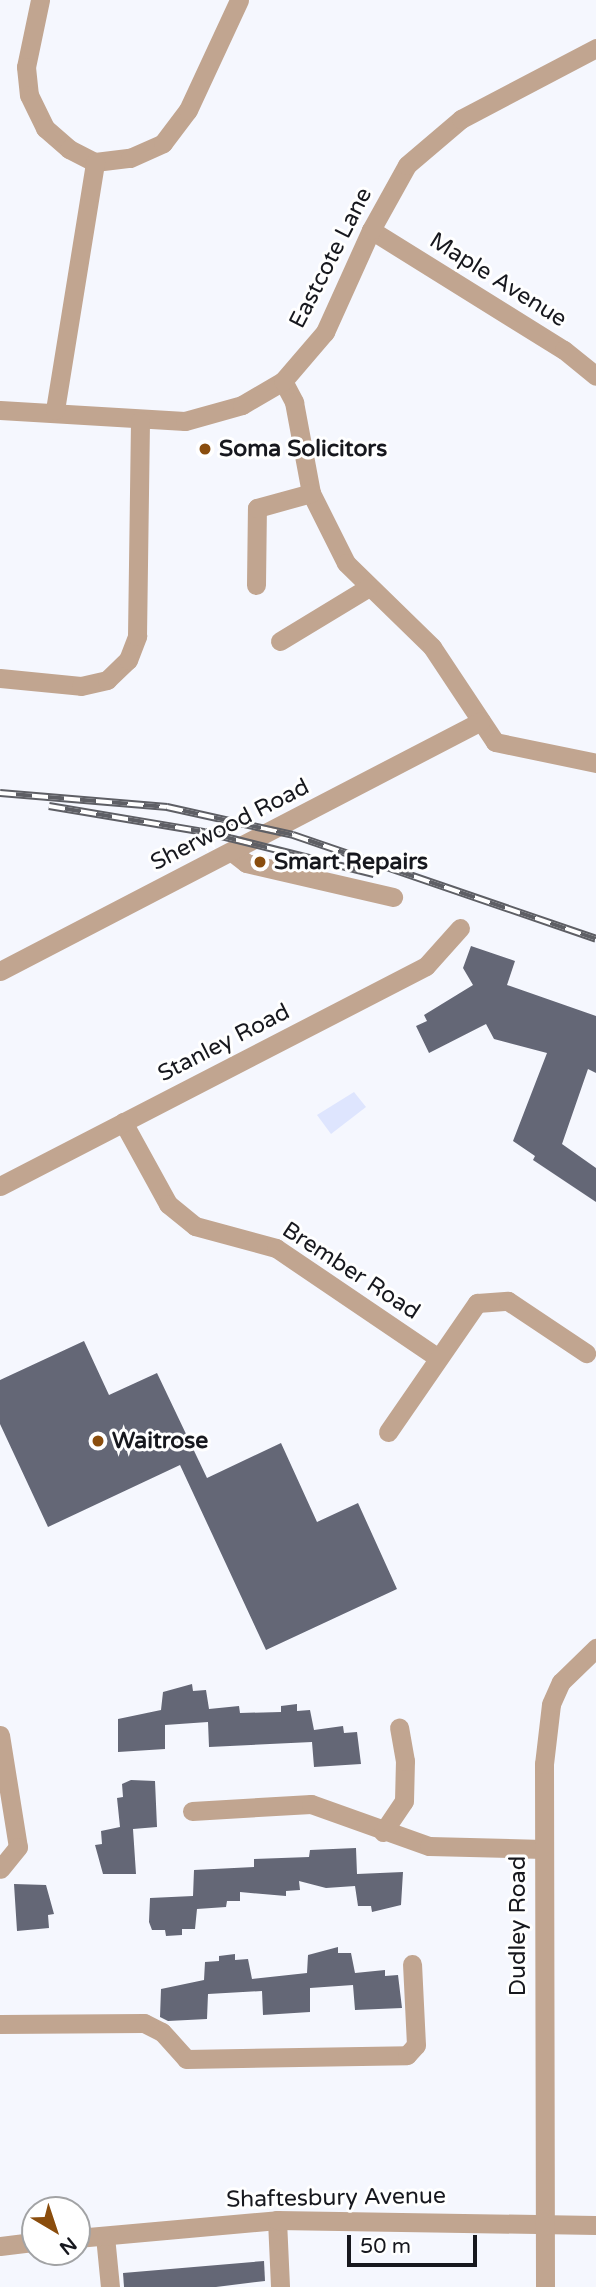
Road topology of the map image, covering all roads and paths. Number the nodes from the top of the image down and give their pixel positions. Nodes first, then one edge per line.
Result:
1 (40, 0) edge
2 (239, 0) edge
3 (596, 48) edge
4 (95, 162) junction
5 (371, 230) junction
6 (596, 376) edge
7 (284, 381) junction
8 (0, 410) edge
9 (55, 410) junction
10 (140, 421) junction
11 (311, 493) junction
12 (256, 585) dead end
13 (367, 588) junction
14 (280, 641) dead end
15 (0, 678) edge
16 (481, 721) junction
17 (596, 763) edge
18 (232, 852) junction
19 (393, 897) dead end
20 (460, 928) dead end
21 (0, 971) edge
22 (123, 1122) junction
23 (0, 1186) edge
24 (586, 1353) dead end
25 (437, 1357) junction
26 (388, 1432) dead end
27 (596, 1648) edge
28 (399, 1728) dead end
29 (0, 1735) edge
30 (6, 1810) edge
31 (192, 1811) dead end
32 (383, 1832) junction
33 (543, 1849) junction
34 (0, 1868) edge
35 (412, 1964) dead end
36 (0, 2024) edge
37 (277, 2220) junction
38 (545, 2222) junction
39 (596, 2225) edge
40 (105, 2236) junction
41 (91, 2237) edge
42 (21, 2244) edge
43 (0, 2246) edge
44 (110, 2287) edge
45 (280, 2287) edge
46 (545, 2287) edge

1 - 4 street
2 - 4 street
3 - 5 street, Eastcote Lane
4 - 9 street
5 - 6 street, Maple Avenue
5 - 7 street, Eastcote Lane
7 - 10 street, Eastcote Lane
7 - 11 street
8 - 9 street, Eastcote Lane
9 - 10 street, Eastcote Lane
10 - 15 street
11 - 12 street
11 - 13 street
13 - 14 street
13 - 16 street
16 - 17 street
16 - 18 street, Sherwood Road
18 - 19 street
18 - 21 street, Sherwood Road
20 - 22 street, Stanley Road
22 - 23 street, Stanley Road
22 - 25 street, Brember Road
24 - 25 street
25 - 26 street
27 - 33 street, Dudley Road
28 - 32 street
29 - 30 street
30 - 34 street
31 - 32 street
32 - 33 street
33 - 38 street, Dudley Road
35 - 36 street
37 - 38 street, Shaftesbury Avenue
37 - 40 street, Shaftesbury Avenue
37 - 45 street
38 - 39 street, Shaftesbury Avenue
38 - 46 street, Dudley Road
40 - 41 street, Shaftesbury Avenue
40 - 44 street
42 - 43 street

